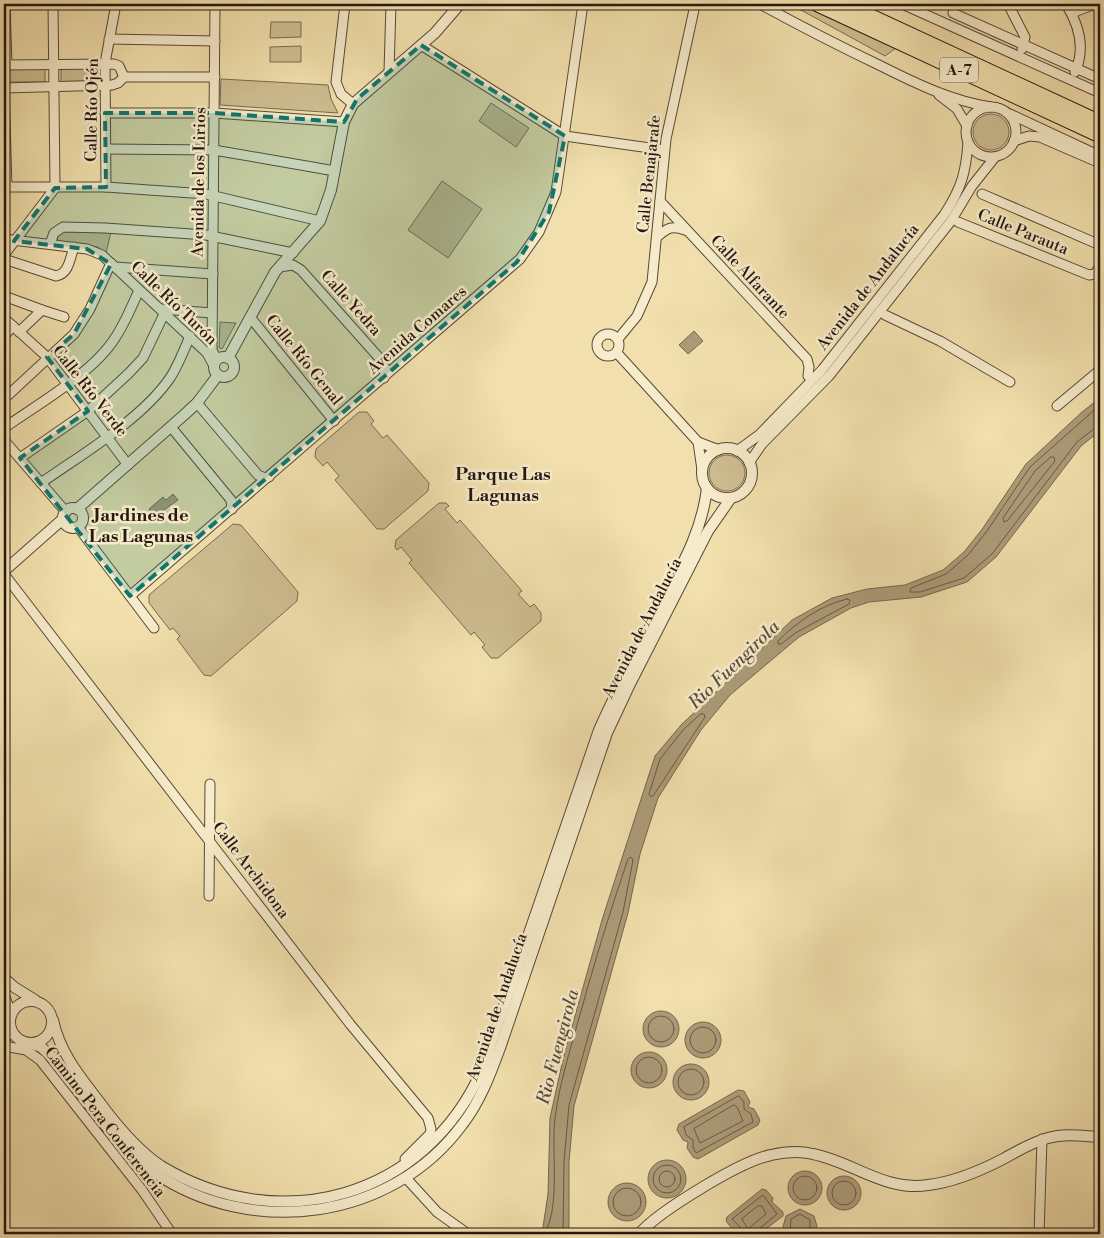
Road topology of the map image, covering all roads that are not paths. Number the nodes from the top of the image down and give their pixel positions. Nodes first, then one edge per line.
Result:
1 (5, 4) edge
2 (53, 4) edge
3 (116, 4) edge
4 (215, 4) edge
5 (345, 4) edge
6 (391, 4) edge
7 (460, 4) edge
8 (583, 4) edge
9 (696, 4) edge
10 (760, 4) edge
11 (818, 4) edge
12 (843, 4) edge
13 (902, 4) edge
14 (1008, 4) edge
15 (1066, 4) edge
16 (1095, 4) edge
17 (952, 8) edge
18 (1072, 14) junction
19 (938, 20) junction
20 (109, 39) junction
21 (215, 41) junction
22 (421, 45) junction
23 (1024, 45) junction
24 (1019, 56) junction
25 (105, 63) junction
26 (53, 64) junction
27 (5, 65) edge
28 (1077, 68) junction
29 (388, 72) junction
30 (124, 76) junction
31 (215, 77) junction
32 (1100, 79) edge
33 (1072, 80) junction
34 (104, 85) junction
35 (53, 87) junction
36 (4, 88) edge
37 (932, 90) junction
38 (1100, 93) edge
39 (354, 104) junction
40 (991, 107) junction
41 (1006, 112) junction
42 (105, 113) junction
43 (214, 113) junction
44 (344, 122) junction
45 (1100, 123) edge
46 (967, 126) junction
47 (1100, 135) edge
48 (565, 136) junction
49 (1014, 141) junction
50 (968, 142) junction
51 (106, 149) junction
52 (214, 150) junction
53 (664, 150) junction
54 (1100, 156) edge
55 (995, 157) junction
56 (1100, 163) edge
57 (335, 171) junction
58 (5, 187) edge
59 (106, 187) junction
60 (55, 188) junction
61 (982, 194) dead end
62 (214, 196) junction
63 (660, 201) junction
64 (320, 221) junction
65 (958, 222) dead end
66 (685, 230) junction
67 (213, 237) junction
68 (657, 237) junction
69 (4, 239) edge
70 (14, 241) junction
71 (50, 244) junction
72 (1100, 245) edge
73 (74, 247) junction
74 (293, 252) junction
75 (4, 255) edge
76 (4, 259) edge
77 (113, 265) junction
78 (1100, 266) edge
79 (279, 267) junction
80 (213, 274) junction
81 (139, 290) junction
82 (4, 296) edge
83 (42, 310) junction
84 (163, 310) junction
85 (212, 313) junction
86 (885, 315) dead end
87 (64, 317) dead end
88 (250, 317) junction
89 (4, 318) edge
90 (16, 329) junction
91 (4, 336) edge
92 (190, 336) junction
93 (618, 339) junction
94 (617, 353) junction
95 (47, 357) junction
96 (228, 358) junction
97 (216, 367) junction
98 (1100, 370) edge
99 (808, 376) dead end
100 (384, 378) junction
101 (1010, 382) dead end
102 (68, 384) junction
103 (4, 399) edge
104 (197, 402) junction
105 (1057, 406) dead end
106 (88, 411) junction
107 (334, 421) junction
108 (171, 427) junction
109 (4, 428) edge
110 (107, 437) junction
111 (4, 440) edge
112 (698, 442) junction
113 (719, 450) junction
114 (736, 451) junction
115 (20, 458) junction
116 (749, 463) junction
117 (128, 465) junction
118 (702, 470) junction
119 (269, 477) junction
120 (41, 483) junction
121 (707, 488) junction
122 (730, 498) junction
123 (77, 509) junction
124 (232, 510) junction
125 (65, 515) junction
126 (78, 527) junction
127 (4, 572) edge
128 (130, 596) junction
129 (154, 628) dead end
130 (210, 784) dead end
131 (209, 840) junction
132 (209, 896) dead end
133 (4, 978) edge
134 (4, 996) edge
135 (36, 1001) junction
136 (11, 1014) junction
137 (53, 1020) junction
138 (11, 1028) junction
139 (28, 1043) junction
140 (4, 1044) edge
141 (1100, 1137) edge
142 (1042, 1139) junction
143 (406, 1178) junction
144 (384, 1179) junction
145 (172, 1234) edge
146 (468, 1234) edge
147 (639, 1234) edge
148 (1039, 1234) edge

1 - 27 street
2 - 26 street
3 - 20 street, Calle Río Ojén
4 - 21 street, Avenida de los Lirios
5 - 39 street
6 - 29 street
7 - 22 street
8 - 48 street, Avenida Comares
9 - 53 street, Calle Benajarafe
10 - 37 street
11 - 47 highway, A-7
12 - 45 highway, A-7
13 - 19 street
14 - 23 street
15 - 18 street
16 - 18 street
17 - 19 street
17 - 23 street
18 - 28 street
19 - 24 street
20 - 21 street
20 - 25 street, Calle Río Ojén
21 - 31 street, Avenida de los Lirios
22 - 29 street
22 - 48 street
23 - 24 street
23 - 28 street
24 - 33 street
25 - 26 street
25 - 30 street
25 - 34 street, Calle Río Ojén
26 - 27 street
26 - 35 street
28 - 32 street
28 - 33 street
29 - 39 street
30 - 31 street
30 - 34 street
31 - 43 street, Avenida de los Lirios
33 - 38 street
34 - 35 street
34 - 42 street, Calle Río Ojén
35 - 36 street
35 - 60 street
36 - 58 street
37 - 40 street
37 - 46 street
39 - 44 street
40 - 41 street
40 - 46 street
41 - 49 street
41 - 54 street
42 - 43 street
42 - 51 street, Calle Río Ojén
43 - 44 street
43 - 52 street, Avenida de los Lirios
44 - 57 street
46 - 50 street
48 - 53 street
48 - 100 street, Avenida Comares
49 - 55 street
49 - 56 street
50 - 55 street
50 - 114 street, Avenida de Andalucía
51 - 52 street
51 - 59 street, Calle Río Ojén
52 - 57 street
52 - 62 street, Avenida de los Lirios
53 - 63 street, Calle Benajarafe
55 - 116 street, Avenida de Andalucía
57 - 64 street
58 - 60 street
59 - 60 street
59 - 62 street
60 - 70 street
61 - 72 street, Calle Parauta
62 - 64 street
62 - 67 street, Avenida de los Lirios
63 - 66 street, Calle Alfarante
63 - 68 street, Calle Benajarafe
64 - 74 street
65 - 78 street, Calle Parauta
66 - 68 street
66 - 99 street, Calle Alfarante
67 - 71 street
67 - 74 street
67 - 80 street, Avenida de los Lirios
68 - 93 street, Calle Benajarafe
69 - 70 street
70 - 71 street
70 - 75 street
71 - 73 street
73 - 76 street
73 - 77 street
74 - 79 street
77 - 80 street
77 - 81 street, Calle Río Turón
77 - 95 street
79 - 88 street
79 - 100 street, Calle Yedra
80 - 85 street, Avenida de los Lirios
81 - 84 street, Calle Río Turón
81 - 102 street
82 - 83 street
83 - 87 street
83 - 90 street
84 - 85 street
84 - 92 street, Calle Río Turón
84 - 106 street
85 - 97 street, Avenida de los Lirios
86 - 101 street
88 - 96 street
88 - 107 street, Calle Río Genal
89 - 90 street, Calle Río Verde
90 - 91 street
90 - 95 street, Calle Río Verde
92 - 97 street, Calle Río Turón
92 - 110 street
93 - 94 street
93 - 94 street
94 - 112 street
95 - 102 street, Calle Río Verde
95 - 103 street
96 - 97 street
96 - 97 street
97 - 104 street
98 - 105 street
100 - 107 street, Avenida Comares
102 - 106 street, Calle Río Verde
102 - 109 street
104 - 108 street
104 - 119 street
106 - 110 street, Calle Río Verde
106 - 115 street
107 - 119 street, Avenida Comares
108 - 117 street
108 - 124 street
110 - 117 street, Calle Río Verde
110 - 120 street
111 - 115 street
112 - 113 street
112 - 118 street
113 - 114 street
113 - 118 street
114 - 116 street
115 - 120 street
116 - 122 street
117 - 123 street
118 - 121 street
119 - 124 street, Avenida Comares
120 - 125 street
121 - 122 street
121 - 144 street, Avenida de Andalucía
122 - 143 street, Avenida de Andalucía
123 - 125 street
123 - 126 street
124 - 128 street, Avenida Comares
125 - 126 street
125 - 127 street
126 - 128 street
127 - 131 street, Calle Archidona
128 - 129 street
130 - 131 street
131 - 132 street
131 - 144 street, Calle Archidona
133 - 135 street
134 - 136 street
135 - 136 street
135 - 137 street
136 - 138 street
137 - 139 street
137 - 144 street, Avenida de Andalucía
138 - 139 street
138 - 140 street
139 - 140 street
139 - 143 street, Avenida de Andalucía
140 - 145 street, Camino Pera Conferencia
141 - 142 street
142 - 147 street
142 - 148 street
143 - 146 street

